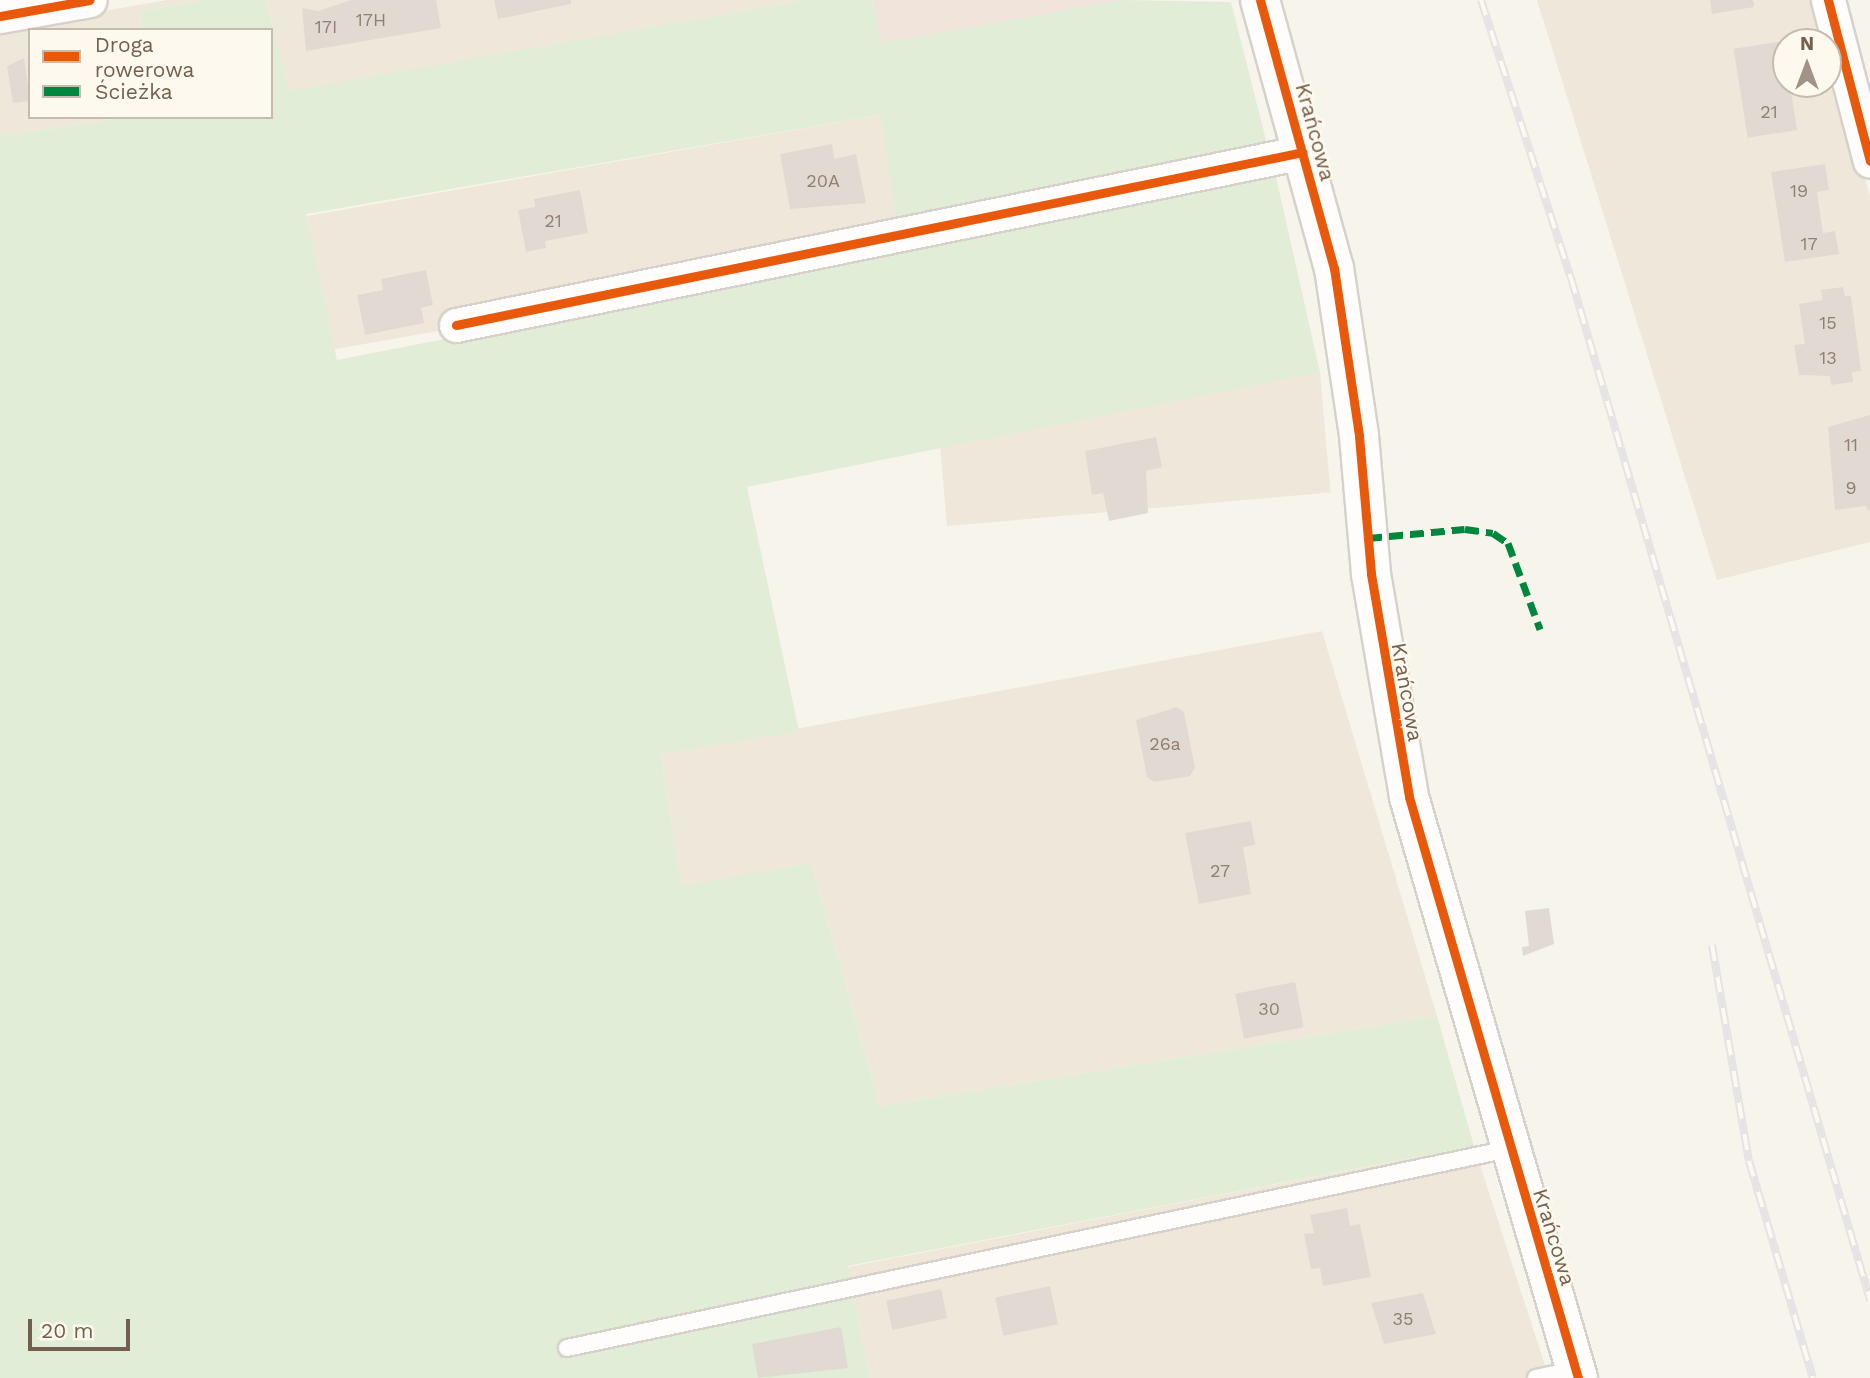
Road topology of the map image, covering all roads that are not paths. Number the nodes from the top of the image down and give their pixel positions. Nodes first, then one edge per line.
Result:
1 (90, 0) edge
2 (1260, 0) edge
3 (1828, 0) edge
4 (0, 16) edge
5 (1303, 152) junction
6 (1870, 161) edge
7 (456, 325) dead end
8 (1509, 1149) junction
9 (567, 1348) dead end
10 (1577, 1374) edge
11 (1536, 1378) edge

1 - 4 street
2 - 5 street, Krańcowa
3 - 6 street
5 - 7 street
5 - 8 street, Krańcowa
8 - 9 lane
8 - 10 street, Krańcowa
10 - 11 lane

